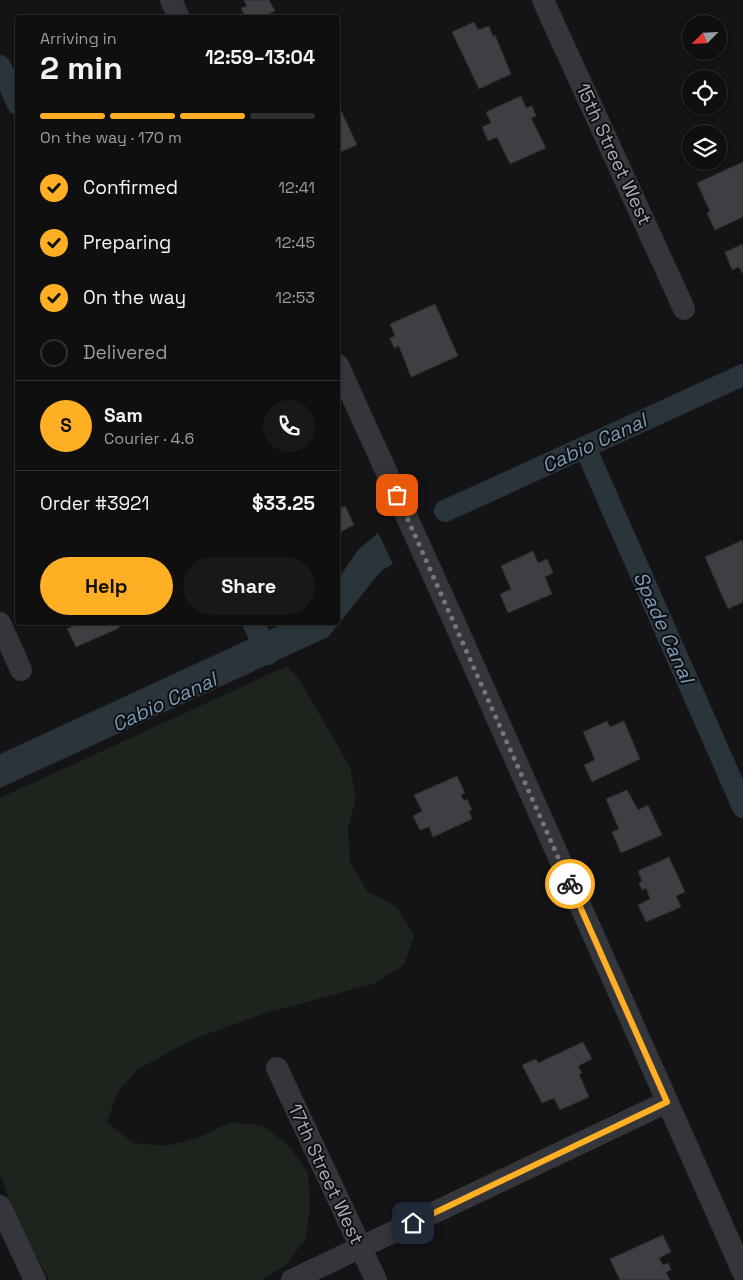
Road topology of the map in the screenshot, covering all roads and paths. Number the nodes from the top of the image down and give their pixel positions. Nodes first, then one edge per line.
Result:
1 (171, 0) edge
2 (543, 0) edge
3 (178, 15) edge
4 (684, 309) dead end
5 (340, 369) edge
6 (0, 623) edge
7 (22, 670) dead end
8 (277, 1068) dead end
9 (667, 1102) junction
10 (0, 1206) edge
11 (361, 1248) junction
12 (743, 1272) edge
13 (35, 1280) edge
14 (292, 1280) edge
15 (376, 1280) edge

1 - 3 street
2 - 4 street, 15th Street West
5 - 9 street
6 - 7 street
8 - 11 street, 17th Street West
9 - 11 street
9 - 12 street
10 - 13 street
11 - 14 street
11 - 15 street, 17th Street West

